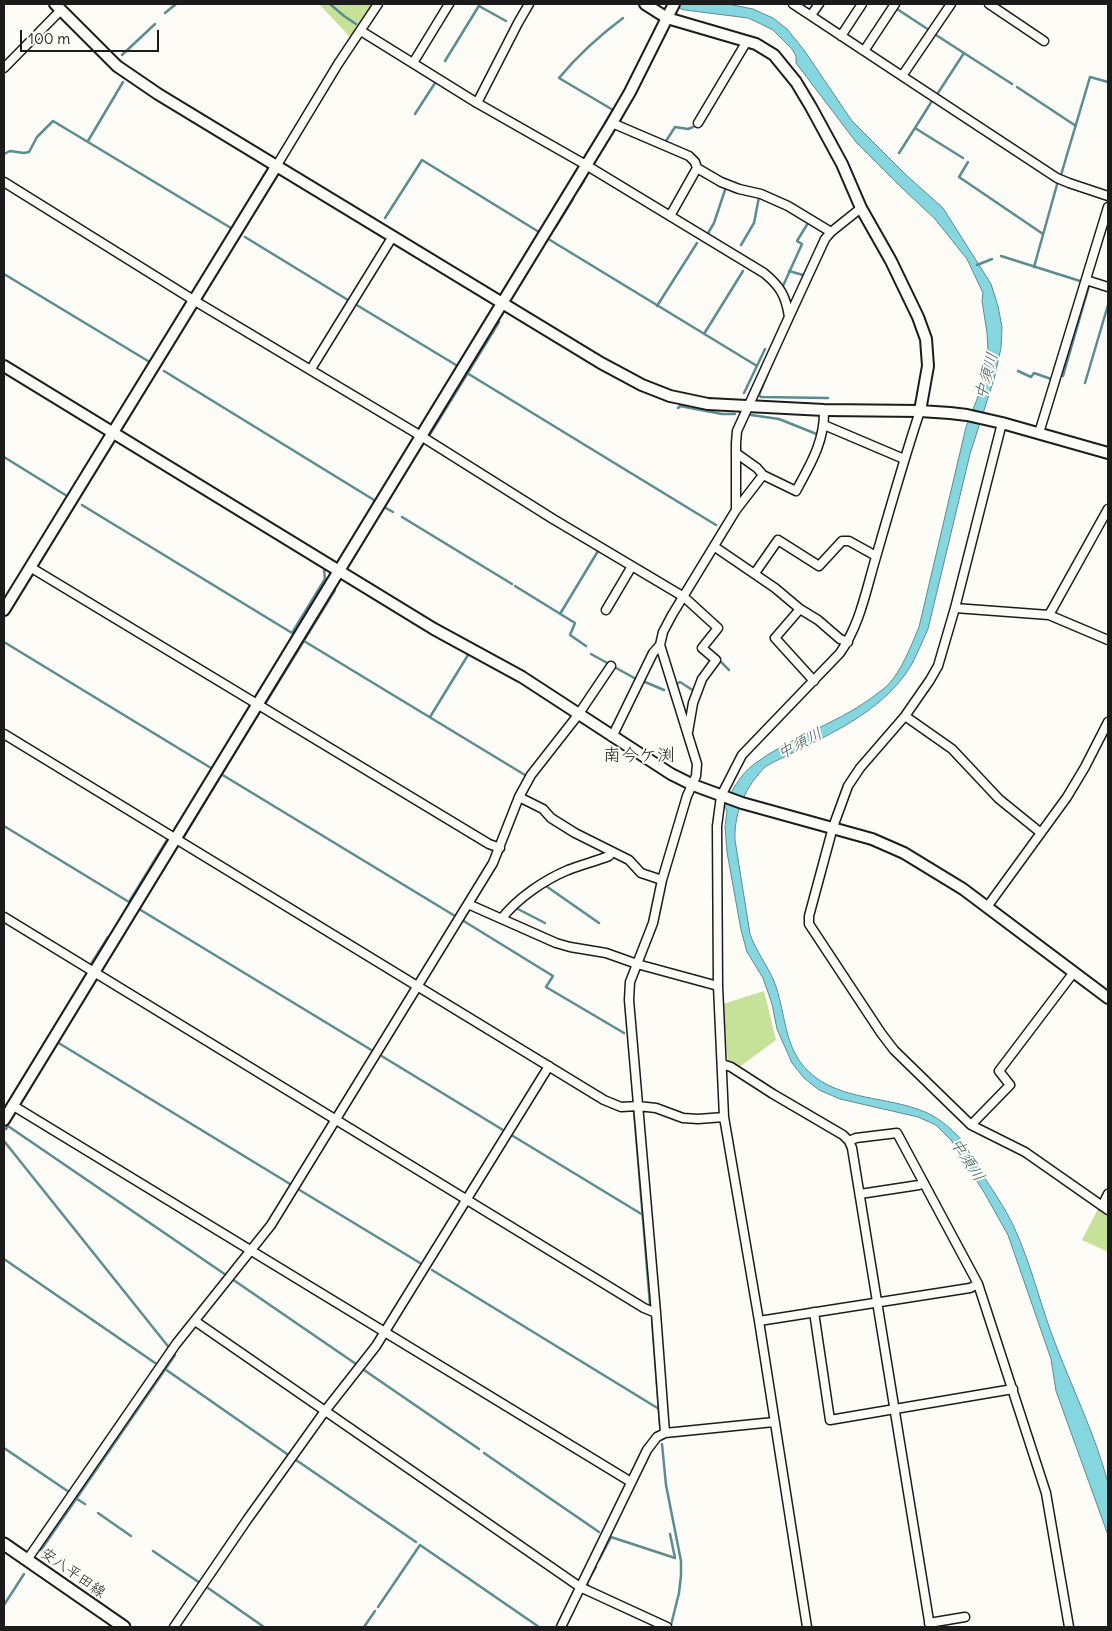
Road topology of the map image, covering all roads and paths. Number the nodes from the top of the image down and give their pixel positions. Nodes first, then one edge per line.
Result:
1 (378, 4) edge
2 (449, 4) edge
3 (530, 4) edge
4 (645, 4) edge
5 (793, 4) edge
6 (819, 4) edge
7 (862, 4) edge
8 (895, 4) edge
9 (951, 4) edge
10 (989, 4) edge
11 (58, 7) edge
12 (670, 11) edge
13 (811, 16) junction
14 (361, 31) junction
15 (841, 36) junction
16 (747, 41) junction
17 (1044, 41) dead end
18 (864, 51) junction
19 (412, 63) junction
20 (4, 68) edge
21 (902, 76) junction
22 (477, 103) junction
23 (612, 123) junction
24 (698, 123) dead end
25 (277, 165) junction
26 (586, 165) junction
27 (697, 168) junction
28 (4, 182) edge
29 (1108, 196) edge
30 (1108, 207) edge
31 (862, 208) junction
32 (670, 216) junction
33 (831, 232) junction
34 (393, 236) junction
35 (1086, 280) junction
36 (1108, 287) edge
37 (195, 301) junction
38 (501, 303) junction
39 (789, 317) junction
40 (4, 366) edge
41 (311, 369) junction
42 (748, 407) junction
43 (824, 410) junction
44 (920, 411) junction
45 (1002, 423) junction
46 (824, 424) junction
47 (113, 432) junction
48 (1039, 433) junction
49 (421, 436) junction
50 (736, 453) junction
51 (1108, 453) edge
52 (904, 459) junction
53 (763, 475) junction
54 (1108, 509) edge
55 (736, 510) junction
56 (715, 547) junction
57 (876, 556) junction
58 (632, 566) junction
59 (30, 567) junction
60 (338, 570) junction
61 (755, 574) junction
62 (684, 597) junction
63 (955, 608) junction
64 (800, 609) junction
65 (4, 610) edge
66 (606, 610) dead end
67 (1049, 615) junction
68 (1108, 640) edge
69 (848, 642) junction
70 (660, 645) junction
71 (611, 666) dead end
72 (814, 680) junction
73 (257, 704) junction
74 (578, 715) junction
75 (905, 716) junction
76 (1108, 722) edge
77 (4, 734) edge
78 (688, 734) junction
79 (612, 737) junction
80 (693, 785) junction
81 (519, 797) junction
82 (724, 797) junction
83 (832, 827) junction
84 (1041, 833) junction
85 (176, 838) junction
86 (500, 848) junction
87 (612, 852) junction
88 (662, 880) junction
89 (468, 904) junction
90 (987, 907) junction
91 (4, 917) edge
92 (502, 918) junction
93 (637, 964) junction
94 (1074, 972) junction
95 (94, 973) junction
96 (417, 986) junction
97 (718, 986) junction
98 (1108, 998) edge
99 (722, 1064) junction
100 (549, 1066) junction
101 (12, 1105) junction
102 (638, 1106) junction
103 (724, 1117) junction
104 (335, 1119) junction
105 (4, 1120) edge
106 (971, 1125) junction
107 (849, 1141) junction
108 (924, 1183) junction
109 (860, 1194) junction
110 (1108, 1194) edge
111 (468, 1200) junction
112 (1105, 1208) edge
113 (249, 1251) junction
114 (978, 1284) junction
115 (877, 1301) junction
116 (656, 1312) junction
117 (814, 1312) junction
118 (195, 1321) junction
119 (759, 1321) junction
120 (384, 1333) junction
121 (1013, 1388) junction
122 (894, 1408) junction
123 (325, 1411) junction
124 (774, 1422) junction
125 (665, 1433) junction
126 (631, 1482) junction
127 (4, 1544) edge
128 (27, 1560) junction
129 (580, 1587) junction
130 (965, 1617) dead end
131 (929, 1625) edge
132 (124, 1627) edge
133 (174, 1627) edge
134 (560, 1627) edge
135 (667, 1627) edge
136 (807, 1627) edge
137 (1068, 1627) edge

1 - 14 street
2 - 19 street
3 - 22 street
4 - 12 street
5 - 13 street
6 - 13 street
7 - 15 street
8 - 18 street
9 - 21 street
10 - 17 street
11 - 20 street
11 - 25 street
12 - 16 street
12 - 23 street
13 - 15 street
14 - 19 street
14 - 25 street
15 - 18 street
16 - 24 street
16 - 31 street
18 - 21 street
19 - 22 street
21 - 29 street
22 - 26 street
23 - 26 street
23 - 27 street
25 - 34 street
25 - 37 street
26 - 32 street
26 - 38 street
27 - 32 street
27 - 33 street
28 - 37 street
30 - 35 street
31 - 33 street
31 - 44 street
32 - 39 street
33 - 39 street
34 - 38 street
34 - 41 street
35 - 36 street
35 - 48 street
37 - 41 street
37 - 47 street
38 - 42 street
38 - 49 street
39 - 42 street
40 - 47 street
41 - 49 street
42 - 43 street
42 - 50 street
43 - 44 street
43 - 46 street
44 - 45 street
44 - 52 street
45 - 48 street
45 - 63 street
46 - 52 street
46 - 53 street
47 - 59 street
47 - 60 street
48 - 51 street
49 - 58 street
49 - 60 street
50 - 53 street
50 - 55 street
52 - 57 street
53 - 55 street
54 - 67 street
55 - 56 street
56 - 61 street
56 - 62 street
57 - 61 street
57 - 69 street
58 - 62 street
58 - 66 street
59 - 65 street
59 - 73 street
60 - 73 street
60 - 74 street
61 - 64 street
62 - 70 street
62 - 78 street
63 - 67 street
63 - 75 street
64 - 69 street
64 - 72 street
67 - 68 street
69 - 72 street
70 - 78 street
70 - 79 street
71 - 74 street
72 - 82 street
73 - 85 street
73 - 86 street
74 - 79 street
74 - 81 street
75 - 83 street
75 - 84 street
76 - 84 street
77 - 85 street
78 - 80 street
79 - 80 street
80 - 82 street
80 - 88 street
81 - 86 street
81 - 87 street
82 - 83 street
82 - 97 street
83 - 90 street
83 - 106 street
84 - 90 street
85 - 95 street
85 - 96 street
86 - 89 street
87 - 88 street
87 - 92 street
88 - 93 street
89 - 92 street
89 - 96 street
90 - 94 street
91 - 95 street
92 - 93 street
93 - 97 street
93 - 102 street
94 - 98 street
94 - 106 street
95 - 101 street
95 - 104 street
96 - 100 street
96 - 104 street
97 - 99 street
99 - 103 street
99 - 107 street
100 - 102 street
100 - 111 street
101 - 105 street
101 - 113 street
102 - 103 street
102 - 116 street
103 - 119 street
104 - 111 street
104 - 113 street
106 - 112 street
107 - 108 street
107 - 109 street
108 - 109 street
108 - 114 street
109 - 115 street
110 - 112 street
111 - 116 street
111 - 120 street
113 - 118 street
113 - 120 street
114 - 115 street
114 - 121 street
115 - 117 street
115 - 122 street
116 - 125 street
117 - 119 street
117 - 122 street
118 - 123 street
118 - 128 street
119 - 124 street
120 - 123 street
120 - 126 street
121 - 122 street
121 - 137 street
122 - 131 street
123 - 129 street
123 - 133 street
124 - 125 street
124 - 136 street
125 - 126 street
126 - 129 street
127 - 128 main road, 安八平田線
128 - 132 main road, 安八平田線
129 - 134 street
129 - 135 street
130 - 131 street

